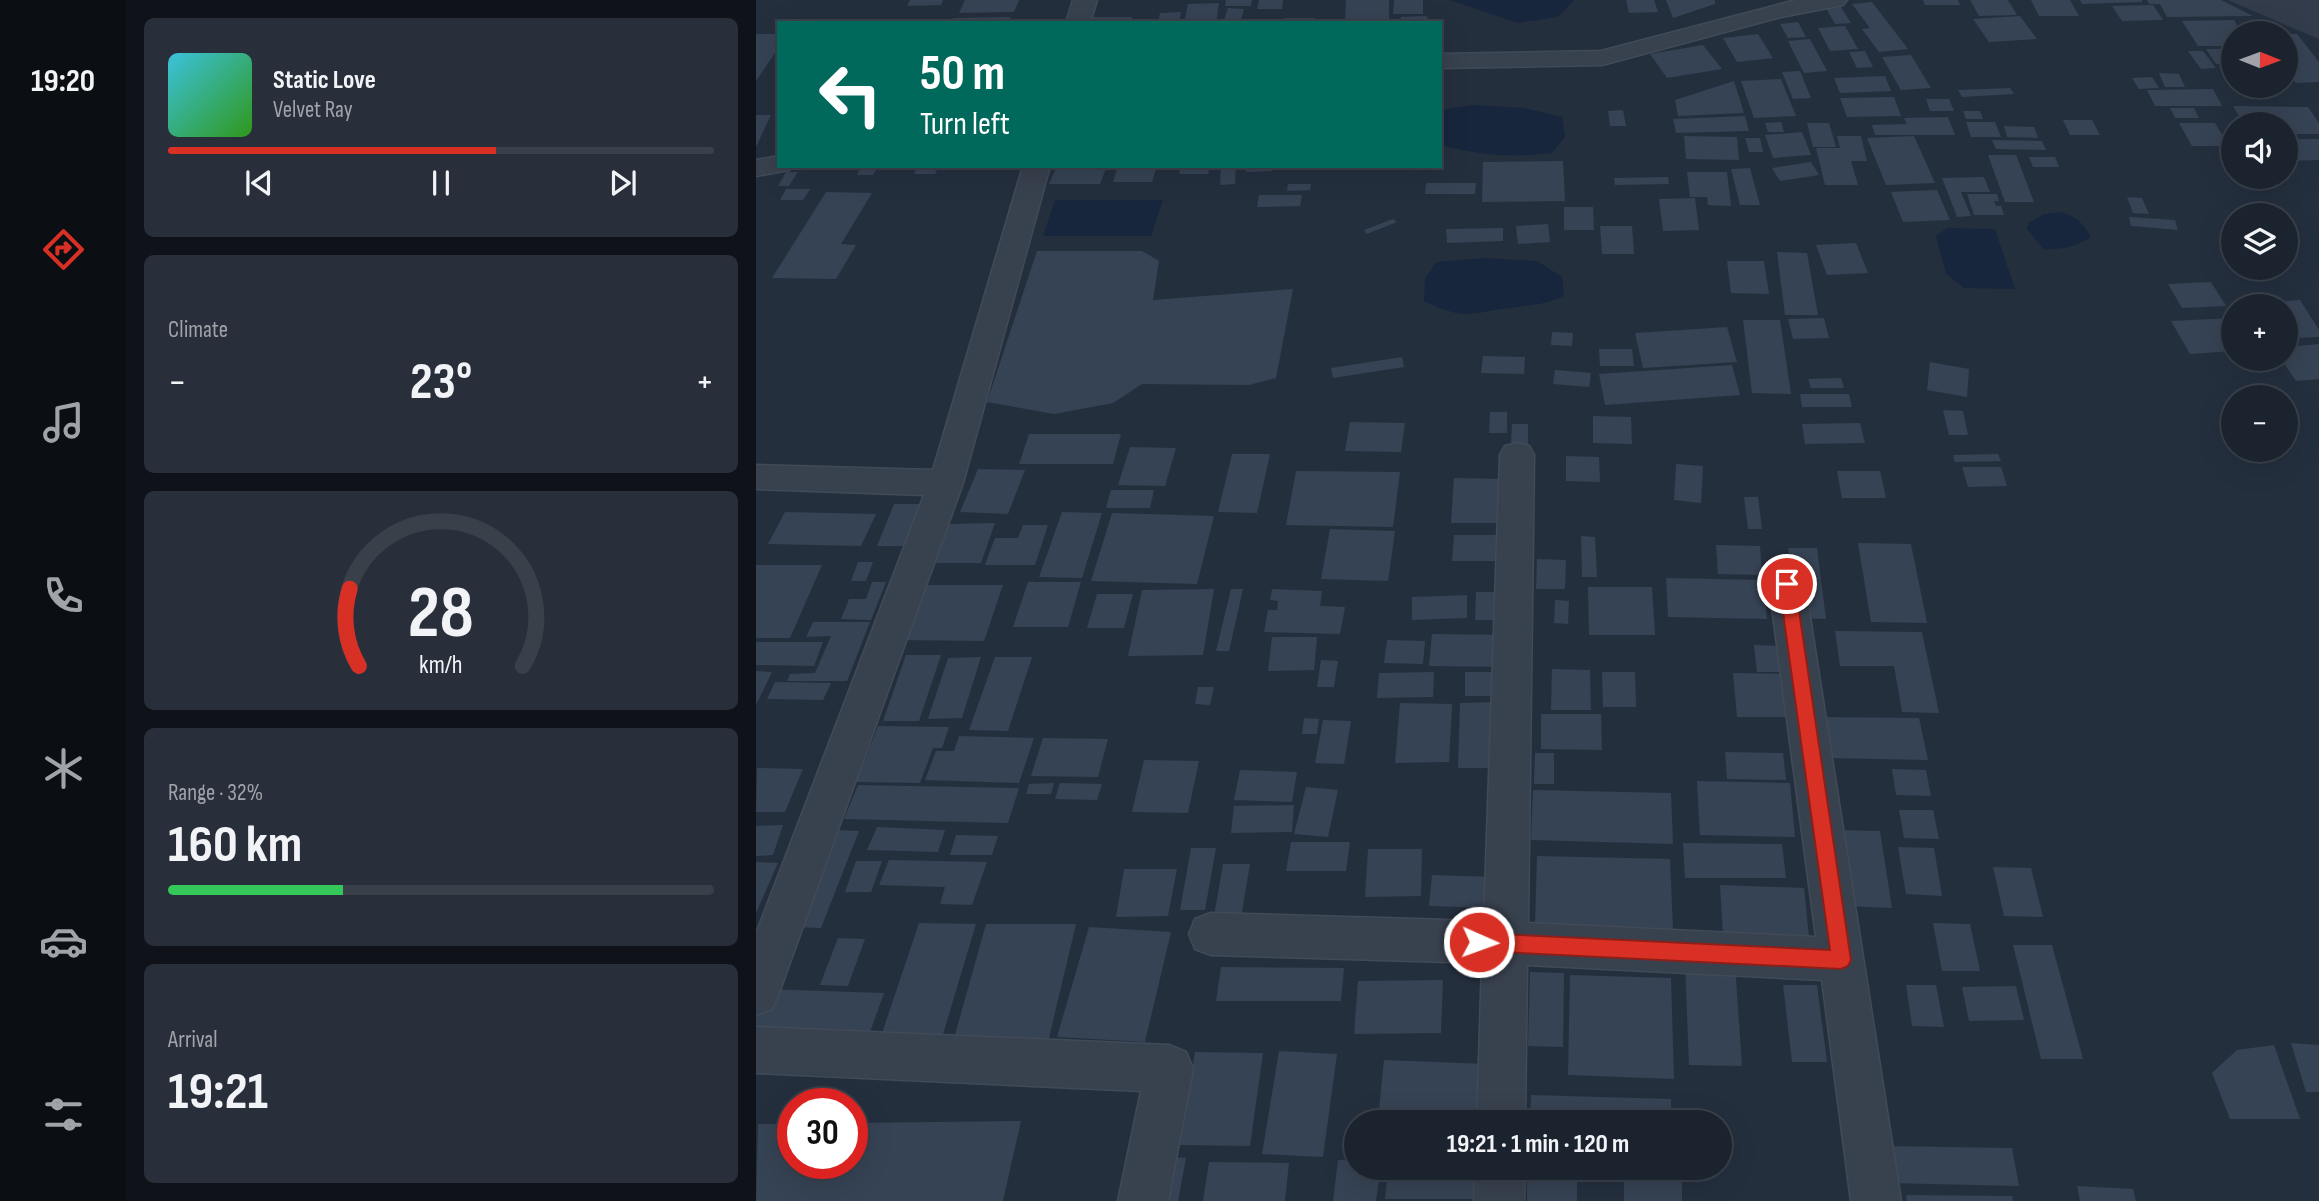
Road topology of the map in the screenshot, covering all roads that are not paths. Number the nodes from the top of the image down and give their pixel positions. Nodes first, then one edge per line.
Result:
1 (1085, 0) edge
2 (1835, 0) edge
3 (1079, 21) edge
4 (1442, 61) edge
5 (777, 163) edge
6 (756, 168) edge
7 (1036, 168) edge
8 (1517, 455) dead end
9 (756, 477) edge
10 (946, 483) junction
11 (1787, 584) dead end
12 (1210, 934) dead end
13 (1506, 943) junction
14 (1841, 960) junction
15 (756, 993) edge
16 (756, 1050) edge
17 (1501, 1110) edge
18 (1500, 1180) edge
19 (1143, 1201) edge
20 (1499, 1201) edge
21 (1875, 1201) edge

1 - 3 street
2 - 4 street
5 - 6 street
7 - 10 street
8 - 13 street
9 - 10 street
10 - 15 street
11 - 14 street
12 - 13 street
13 - 14 street
13 - 17 street
14 - 21 street
16 - 19 street
18 - 20 street

